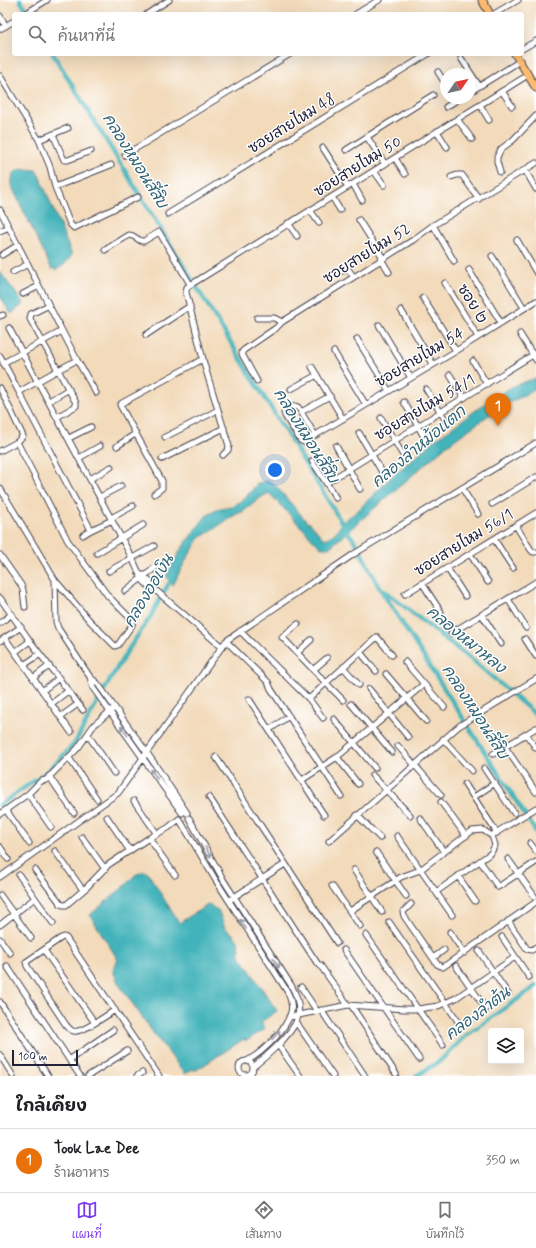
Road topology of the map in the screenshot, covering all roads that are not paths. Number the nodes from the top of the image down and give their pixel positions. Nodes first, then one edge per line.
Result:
1 (47, 0) edge
2 (169, 0) edge
3 (379, 0) edge
4 (482, 0) edge
5 (518, 0) edge
6 (28, 12) edge
7 (149, 12) edge
8 (359, 12) edge
9 (489, 12) edge
10 (497, 12) edge
11 (0, 16) edge
12 (12, 22) edge
13 (6, 26) junction
14 (0, 29) edge
15 (536, 41) edge
16 (524, 48) edge
17 (287, 56) edge
18 (425, 56) edge
19 (516, 56) edge
20 (461, 58) dead end
21 (520, 61) junction
22 (438, 72) dead end
23 (440, 75) edge
24 (528, 75) junction
25 (0, 76) edge
26 (479, 86) junction
27 (476, 88) edge
28 (536, 88) edge
29 (502, 91) junction
30 (432, 95) dead end
31 (450, 104) edge
32 (480, 105) junction
33 (512, 106) dead end
34 (446, 107) dead end
35 (536, 116) edge
36 (457, 119) junction
37 (489, 120) dead end
38 (68, 128) dead end
39 (437, 132) junction
40 (53, 134) junction
41 (367, 136) junction
42 (472, 139) dead end
43 (39, 140) junction
44 (447, 147) dead end
45 (323, 148) dead end
46 (346, 150) dead end
47 (91, 151) dead end
48 (125, 155) dead end
49 (395, 158) junction
50 (536, 163) edge
51 (385, 164) junction
52 (111, 165) dead end
53 (525, 170) junction
54 (374, 171) junction
55 (500, 172) dead end
56 (405, 174) dead end
57 (451, 177) dead end
58 (350, 185) junction
59 (384, 185) dead end
60 (55, 187) junction
61 (536, 189) edge
62 (332, 196) junction
63 (138, 197) dead end
64 (479, 199) junction
65 (362, 200) dead end
66 (0, 210) edge
67 (310, 210) junction
68 (340, 210) dead end
69 (168, 214) dead end
70 (359, 220) dead end
71 (288, 223) junction
72 (319, 223) dead end
73 (433, 226) junction
74 (9, 227) junction
75 (0, 231) edge
76 (297, 236) dead end
77 (517, 240) dead end
78 (18, 245) junction
79 (105, 250) dead end
80 (2, 254) dead end
81 (492, 256) dead end
82 (382, 258) junction
83 (454, 261) dead end
84 (28, 264) junction
85 (469, 270) dead end
86 (342, 271) dead end
87 (12, 272) dead end
88 (389, 272) dead end
89 (536, 272) edge
90 (353, 276) junction
91 (445, 283) dead end
92 (191, 284) junction
93 (39, 286) junction
94 (23, 294) dead end
95 (423, 298) dead end
96 (536, 301) edge
97 (49, 305) junction
98 (190, 306) junction
99 (524, 308) junction
100 (400, 310) dead end
101 (258, 318) dead end
102 (282, 322) junction
103 (501, 323) junction
104 (379, 325) dead end
105 (8, 328) dead end
106 (62, 331) junction
107 (520, 334) dead end
108 (146, 335) dead end
109 (478, 337) junction
110 (357, 339) dead end
111 (42, 341) junction
112 (456, 351) junction
113 (22, 352) junction
114 (334, 352) dead end
115 (534, 354) edge
116 (0, 356) edge
117 (203, 359) junction
118 (77, 360) junction
119 (536, 360) edge
120 (473, 361) dead end
121 (4, 363) junction
122 (433, 364) junction
123 (312, 367) dead end
124 (58, 370) junction
125 (317, 375) junction
126 (450, 375) dead end
127 (411, 378) junction
128 (38, 381) junction
129 (257, 381) dead end
130 (487, 384) junction
131 (0, 388) edge
132 (69, 389) junction
133 (291, 389) dead end
134 (426, 389) dead end
135 (389, 391) junction
136 (19, 392) junction
137 (96, 393) dead end
138 (330, 396) junction
139 (464, 398) junction
140 (49, 400) junction
141 (404, 402) dead end
142 (366, 405) junction
143 (218, 410) junction
144 (301, 412) junction
145 (441, 412) junction
146 (57, 418) junction
147 (343, 418) junction
148 (381, 418) dead end
149 (448, 424) dead end
150 (91, 426) dead end
151 (418, 426) junction
152 (224, 428) junction
153 (359, 432) dead end
154 (135, 434) junction
155 (315, 435) junction
156 (165, 437) dead end
157 (69, 438) junction
158 (394, 441) junction
159 (17, 442) junction
160 (427, 442) dead end
161 (536, 443) edge
162 (100, 446) dead end
163 (117, 446) dead end
164 (336, 446) dead end
165 (1, 449) edge
166 (372, 454) junction
167 (223, 455) dead end
168 (404, 456) dead end
169 (79, 458) junction
170 (162, 459) dead end
171 (312, 461) dead end
172 (111, 467) dead end
173 (349, 468) junction
174 (382, 472) dead end
175 (536, 477) edge
176 (90, 479) junction
177 (326, 483) junction
178 (121, 486) dead end
179 (0, 488) edge
180 (462, 488) junction
181 (360, 489) dead end
182 (154, 494) dead end
183 (100, 497) junction
184 (336, 498) dead end
185 (492, 504) dead end
186 (133, 506) dead end
187 (536, 513) edge
188 (478, 514) dead end
189 (112, 519) junction
190 (144, 525) dead end
191 (516, 526) junction
192 (91, 530) junction
193 (82, 535) dead end
194 (122, 538) junction
195 (494, 539) junction
196 (154, 546) dead end
197 (536, 552) edge
198 (97, 553) dead end
199 (470, 554) junction
200 (0, 555) edge
201 (132, 558) junction
202 (160, 564) dead end
203 (447, 568) junction
204 (513, 568) dead end
205 (109, 571) dead end
206 (142, 576) junction
207 (55, 580) junction
208 (488, 582) dead end
209 (422, 583) junction
210 (535, 584) edge
211 (125, 591) dead end
212 (405, 594) dead end
213 (465, 596) dead end
214 (508, 599) junction
215 (1, 601) edge
216 (24, 607) dead end
217 (441, 612) dead end
218 (12, 614) junction
219 (482, 615) junction
220 (0, 623) edge
221 (298, 624) dead end
222 (20, 627) junction
223 (526, 628) dead end
224 (240, 631) junction
225 (451, 633) dead end
226 (525, 639) dead end
227 (2, 640) edge
228 (226, 640) junction
229 (312, 640) dead end
230 (30, 641) junction
231 (502, 644) dead end
232 (222, 647) junction
233 (15, 652) junction
234 (360, 652) junction
235 (297, 653) junction
236 (40, 654) junction
237 (392, 655) dead end
238 (536, 656) edge
239 (327, 658) dead end
240 (405, 662) dead end
241 (24, 665) junction
242 (49, 666) junction
243 (343, 668) junction
244 (313, 670) junction
245 (376, 671) dead end
246 (386, 674) dead end
247 (33, 678) junction
248 (59, 678) junction
249 (536, 679) edge
250 (326, 683) junction
251 (424, 684) junction
252 (359, 685) dead end
253 (97, 688) junction
254 (369, 689) dead end
255 (42, 691) junction
256 (68, 691) junction
257 (407, 698) junction
258 (249, 699) dead end
259 (309, 699) junction
260 (343, 700) dead end
261 (51, 704) junction
262 (78, 704) junction
263 (351, 704) dead end
264 (444, 707) dead end
265 (115, 708) junction
266 (83, 710) dead end
267 (110, 712) junction
268 (389, 714) junction
269 (289, 716) junction
270 (60, 717) junction
271 (323, 718) dead end
272 (334, 719) dead end
273 (426, 721) dead end
274 (372, 728) junction
275 (536, 728) edge
276 (269, 730) junction
277 (71, 732) dead end
278 (526, 734) junction
279 (88, 735) junction
280 (408, 737) dead end
281 (443, 739) junction
282 (354, 743) junction
283 (398, 746) dead end
284 (505, 747) junction
285 (536, 748) edge
286 (392, 752) dead end
287 (147, 753) junction
288 (494, 754) dead end
289 (216, 757) dead end
290 (337, 757) junction
291 (69, 758) junction
292 (143, 758) junction
293 (414, 764) junction
294 (322, 767) junction
295 (375, 768) dead end
296 (484, 768) dead end
297 (472, 771) dead end
298 (114, 772) dead end
299 (372, 775) dead end
300 (49, 776) junction
301 (302, 780) junction
302 (358, 784) dead end
303 (465, 784) dead end
304 (495, 784) junction
305 (386, 789) junction
306 (536, 792) edge
307 (28, 794) junction
308 (441, 795) dead end
309 (341, 796) dead end
310 (209, 797) dead end
311 (474, 797) junction
312 (97, 799) dead end
313 (134, 801) dead end
314 (441, 802) dead end
315 (535, 809) edge
316 (6, 810) junction
317 (514, 812) dead end
318 (74, 813) dead end
319 (0, 814) edge
320 (186, 815) junction
321 (324, 815) dead end
322 (358, 815) junction
323 (410, 815) dead end
324 (106, 817) dead end
325 (420, 818) dead end
326 (180, 821) junction
327 (51, 827) dead end
328 (497, 832) junction
329 (157, 834) junction
330 (396, 836) dead end
331 (466, 836) junction
332 (492, 836) junction
333 (82, 837) dead end
334 (149, 838) junction
335 (380, 838) dead end
336 (329, 840) dead end
337 (29, 842) dead end
338 (530, 843) dead end
339 (0, 847) edge
340 (55, 851) dead end
341 (130, 851) junction
342 (536, 851) edge
343 (376, 852) dead end
344 (444, 852) junction
345 (8, 859) dead end
346 (508, 859) dead end
347 (480, 861) junction
348 (536, 862) edge
349 (285, 864) junction
350 (105, 869) junction
351 (35, 870) dead end
352 (354, 870) dead end
353 (420, 870) junction
354 (518, 874) junction
355 (19, 875) dead end
356 (175, 875) dead end
357 (458, 876) junction
358 (0, 877) edge
359 (262, 878) junction
360 (396, 880) junction
361 (332, 886) dead end
362 (83, 890) junction
363 (436, 892) junction
364 (0, 895) edge
365 (406, 896) dead end
366 (234, 897) junction
367 (372, 897) junction
368 (35, 898) junction
369 (535, 900) edge
370 (228, 901) junction
371 (475, 901) dead end
372 (411, 904) dead end
373 (350, 911) junction
374 (382, 912) dead end
375 (14, 914) junction
376 (452, 915) dead end
377 (508, 921) junction
378 (389, 922) dead end
379 (53, 923) dead end
380 (0, 925) edge
381 (360, 926) dead end
382 (450, 932) dead end
383 (366, 935) dead end
384 (502, 937) dead end
385 (32, 938) dead end
386 (0, 939) edge
387 (337, 943) dead end
388 (536, 946) edge
389 (267, 948) junction
390 (44, 950) junction
391 (344, 950) dead end
392 (444, 950) dead end
393 (261, 951) junction
394 (479, 951) dead end
395 (10, 953) dead end
396 (464, 953) junction
397 (515, 957) junction
398 (433, 958) junction
399 (7, 966) dead end
400 (456, 966) dead end
401 (493, 972) junction
402 (529, 977) dead end
403 (301, 987) dead end
404 (471, 987) junction
405 (508, 994) dead end
406 (0, 1002) edge
407 (446, 1003) junction
408 (349, 1005) junction
409 (385, 1008) junction
410 (418, 1009) junction
411 (486, 1009) dead end
412 (115, 1010) junction
413 (319, 1011) junction
414 (289, 1017) junction
415 (297, 1019) junction
416 (95, 1023) junction
417 (462, 1027) dead end
418 (113, 1030) dead end
419 (278, 1045) junction
420 (443, 1045) dead end
421 (127, 1051) dead end
422 (0, 1055) edge
423 (419, 1059) dead end
424 (69, 1060) junction
425 (247, 1061) junction
426 (253, 1068) junction
427 (396, 1074) dead end
428 (247, 1075) edge
429 (13, 1076) edge
430 (48, 1076) edge
431 (80, 1076) edge
432 (88, 1076) edge
433 (160, 1076) edge
434 (257, 1076) edge
435 (300, 1076) edge
436 (333, 1076) edge
437 (365, 1076) edge

1 - 6 street
2 - 7 street
3 - 8 street
4 - 9 main road
5 - 10 street
11 - 13 street
12 - 13 street
13 - 14 street
15 - 16 street
17 - 48 street
18 - 69 street, ซอยสายไหม 48
19 - 21 main road
20 - 26 street
21 - 24 main road
21 - 26 street
22 - 23 street
24 - 28 main road
24 - 29 street, ซอยสายไหม 50
25 - 43 street
26 - 27 street
29 - 32 street, ซอยสายไหม 50
29 - 33 street
30 - 41 street
31 - 34 street
32 - 36 street, ซอยสายไหม 50
32 - 37 street
35 - 55 street
36 - 39 street, ซอยสายไหม 50
36 - 42 street
38 - 40 street
39 - 44 street
39 - 49 street, ซอยสายไหม 50
40 - 43 street
40 - 47 street
41 - 46 street
41 - 51 street
43 - 60 street
45 - 58 street
49 - 51 street, ซอยสายไหม 50
49 - 56 street
50 - 53 street, ซอยสายไหม 52
51 - 54 street, ซอยสายไหม 50
52 - 60 street
53 - 61 street
53 - 64 street, ซอยสายไหม 52
54 - 58 street, ซอยสายไหม 50
54 - 59 street
57 - 64 street
58 - 62 street, ซอยสายไหม 50
58 - 65 street
60 - 63 street
62 - 67 street, ซอยสายไหม 50
62 - 68 street
64 - 73 street, ซอยสายไหม 52
66 - 74 street
67 - 71 street, ซอยสายไหม 50
67 - 72 street
70 - 82 street
71 - 76 street
71 - 92 street, ซอยสายไหม 50
73 - 82 street, ซอยสายไหม 52
73 - 83 street
74 - 75 street
74 - 78 street
77 - 89 street
78 - 80 street
78 - 84 street
79 - 92 street
81 - 99 street
82 - 88 street
82 - 90 street, ซอยสายไหม 52
84 - 87 street
84 - 93 street
85 - 103 street
86 - 90 street
90 - 102 street, ซอยสายไหม 52
91 - 109 street, ซอย ๒
92 - 98 street
93 - 94 street
93 - 97 street
95 - 112 street
96 - 99 street, ซอยสายไหม 54
97 - 106 street
97 - 111 street
98 - 108 street
98 - 117 street
99 - 103 street, ซอยสายไหม 54
100 - 122 street
101 - 102 street
102 - 129 street, ซอยสายไหม 52
103 - 109 street, ซอยสายไหม 54
104 - 127 street
105 - 113 street
106 - 111 street
106 - 118 street
107 - 115 street
109 - 112 street, ซอยสายไหม 54
110 - 135 street
111 - 113 street
111 - 124 street
112 - 122 street, ซอยสายไหม 54
113 - 121 street
113 - 128 street
114 - 142 street
115 - 119 street
115 - 130 street, ซอยสายไหม 54/1
116 - 121 street
117 - 143 street
117 - 154 street
118 - 124 street
118 - 137 street
120 - 130 street
121 - 136 street
122 - 127 street, ซอยสายไหม 54
123 - 125 street
124 - 128 street
124 - 132 street
125 - 133 street
125 - 138 street
126 - 139 street
127 - 135 street, ซอยสายไหม 54
128 - 136 street
128 - 140 street
130 - 139 street, ซอยสายไหม 54/1
131 - 159 street
132 - 140 street
132 - 146 street
134 - 145 street
135 - 142 street, ซอยสายไหม 54
136 - 192 street
138 - 144 street
138 - 147 street
139 - 145 street, ซอยสายไหม 54/1
140 - 146 street
141 - 151 street
142 - 147 street, ซอยสายไหม 54
143 - 152 street
143 - 156 street
144 - 155 street
144 - 155 street, ซอยสายไหม 54
145 - 149 street
145 - 151 street, ซอยสายไหม 54/1
146 - 157 street
147 - 155 street, ซอยสายไหม 54
148 - 158 street
150 - 157 street
151 - 158 street, ซอยสายไหม 54/1
151 - 160 street
152 - 167 street
152 - 170 street
153 - 166 street
154 - 163 street
154 - 182 street
157 - 169 street
158 - 166 street, ซอยสายไหม 54/1
158 - 168 street
159 - 165 street
159 - 207 street
161 - 180 street
162 - 169 street
164 - 173 street
166 - 173 street, ซอยสายไหม 54/1
166 - 174 street
169 - 176 street
171 - 177 street
172 - 176 street
173 - 177 street, ซอยสายไหม 54/1
173 - 181 street
175 - 185 street
176 - 183 street
177 - 184 street
178 - 183 street
179 - 207 street
180 - 188 street
180 - 224 street
183 - 189 street
186 - 189 street
187 - 191 street, ซอยสายไหม 56/1
189 - 192 street
189 - 194 street
190 - 194 street
191 - 195 street, ซอยสายไหม 56/1
191 - 197 street
192 - 193 street
194 - 198 street
194 - 201 street
195 - 199 street, ซอยสายไหม 56/1
195 - 204 street
196 - 201 street
199 - 203 street, ซอยสายไหม 56/1
199 - 208 street
200 - 216 street
201 - 205 street
201 - 206 street
202 - 206 street
203 - 209 street, ซอยสายไหม 56/1
203 - 213 street
206 - 211 street
206 - 232 street
207 - 253 street
209 - 212 street, ซอยสายไหม 56/1
209 - 217 street
210 - 214 street
214 - 219 street
214 - 223 street
215 - 218 street
218 - 220 street
218 - 222 street
219 - 225 street
219 - 231 street
221 - 235 street
222 - 227 street
222 - 230 street
224 - 228 street
224 - 259 street
226 - 238 street
227 - 233 street
228 - 232 street
228 - 269 street
229 - 235 street
230 - 233 street
230 - 236 street
232 - 287 street
233 - 241 street
234 - 237 street
234 - 243 street
234 - 245 street
235 - 244 street
236 - 241 street
236 - 242 street
239 - 244 street
240 - 251 street
241 - 247 street
242 - 247 street
242 - 248 street
243 - 250 street
243 - 252 street
244 - 250 street
246 - 257 street
247 - 255 street
248 - 255 street
248 - 256 street
249 - 281 street
250 - 259 street
250 - 260 street
251 - 257 street
251 - 264 street
253 - 265 street
253 - 267 street
254 - 268 street
255 - 261 street
256 - 261 street
256 - 262 street
257 - 268 street
257 - 273 street
258 - 276 street
259 - 271 street
261 - 270 street
262 - 266 street
262 - 270 street
263 - 274 street
265 - 267 street
265 - 287 street
267 - 279 street
292 -> 267 street
268 - 274 street
268 - 280 street
269 - 276 street
269 - 294 street
270 - 277 street
272 - 282 street
274 - 282 street
274 - 286 street
275 - 278 street
276 - 301 street
278 - 284 street
278 - 285 street
279 - 291 street
279 - 298 street
281 - 293 street
281 - 297 street
282 - 290 street
282 - 295 street
283 - 293 street
284 - 288 street
284 - 306 street
287 - 292 street
287 - 320 street
289 - 349 street
290 - 294 street
290 - 302 street
291 - 300 street
291 - 312 street
320 -> 292 street
292 - 358 street
293 - 305 street
293 - 308 street
294 - 301 street
294 - 309 street
296 - 304 street
299 - 305 street
300 - 307 street
300 - 318 street
301 - 321 street
303 - 311 street
304 - 311 street
304 - 317 street
305 - 322 street
305 - 323 street
307 - 316 street
307 - 327 street
310 - 359 street
311 - 328 street
313 - 329 street
314 - 331 street
315 - 328 street
316 - 319 street
316 - 337 street
320 - 326 street
320 - 326 street
320 -> 366 street
322 - 335 street
322 - 336 street
324 - 341 street
325 - 344 street
326 - 329 street
326 - 370 street
328 - 332 street
329 - 334 street
330 - 353 street
331 - 332 street
331 - 344 street
332 - 347 street
333 - 350 street
334 - 341 street
334 - 356 street
338 - 342 street
339 - 345 street
340 - 362 street
341 - 350 street
343 - 360 street
344 - 353 street
346 - 354 street
347 - 354 street
347 - 357 street
348 - 354 street
349 - 359 street
349 - 387 street
350 - 362 street
351 - 362 street
352 - 367 street
353 - 360 street
353 - 363 street
354 - 369 street
355 - 368 street
357 - 363 street
357 - 371 street
359 - 366 street
359 - 408 street
360 - 365 street
360 - 367 street
361 - 373 street
363 - 376 street
364 - 375 street
366 - 370 street
366 - 389 street
367 - 373 street
367 - 374 street
368 - 375 street
368 - 379 street
369 - 377 street
393 -> 370 street
372 - 398 street
373 - 381 street
375 - 380 street
375 - 385 street
377 - 388 street
377 - 396 street
378 - 407 street
382 - 396 street
383 - 410 street
384 - 397 street
386 - 395 street
389 - 393 street
389 -> 415 street
390 - 412 street
390 - 416 street
390 - 416 street
391 - 409 street
392 - 398 street
393 - 414 street
394 - 401 street
396 - 398 street
397 - 401 street
397 - 402 street
399 - 424 street
400 - 404 street
401 - 404 street
401 - 405 street
403 - 413 street
404 - 407 street
404 - 411 street
406 - 430 street
407 - 410 street
407 - 417 street
408 - 409 street
408 - 413 street
408 - 427 street
409 - 410 street
409 - 423 street
410 - 420 street
412 - 416 street
412 - 433 street
413 - 415 street
413 - 437 street
414 - 415 street
425 -> 414 street
415 - 419 street
415 - 436 street
418 - 424 street
419 - 426 street
419 - 435 street
421 - 432 street
422 - 429 street
424 - 431 street
425 - 426 street
425 - 428 street
426 - 428 street
426 - 434 street

